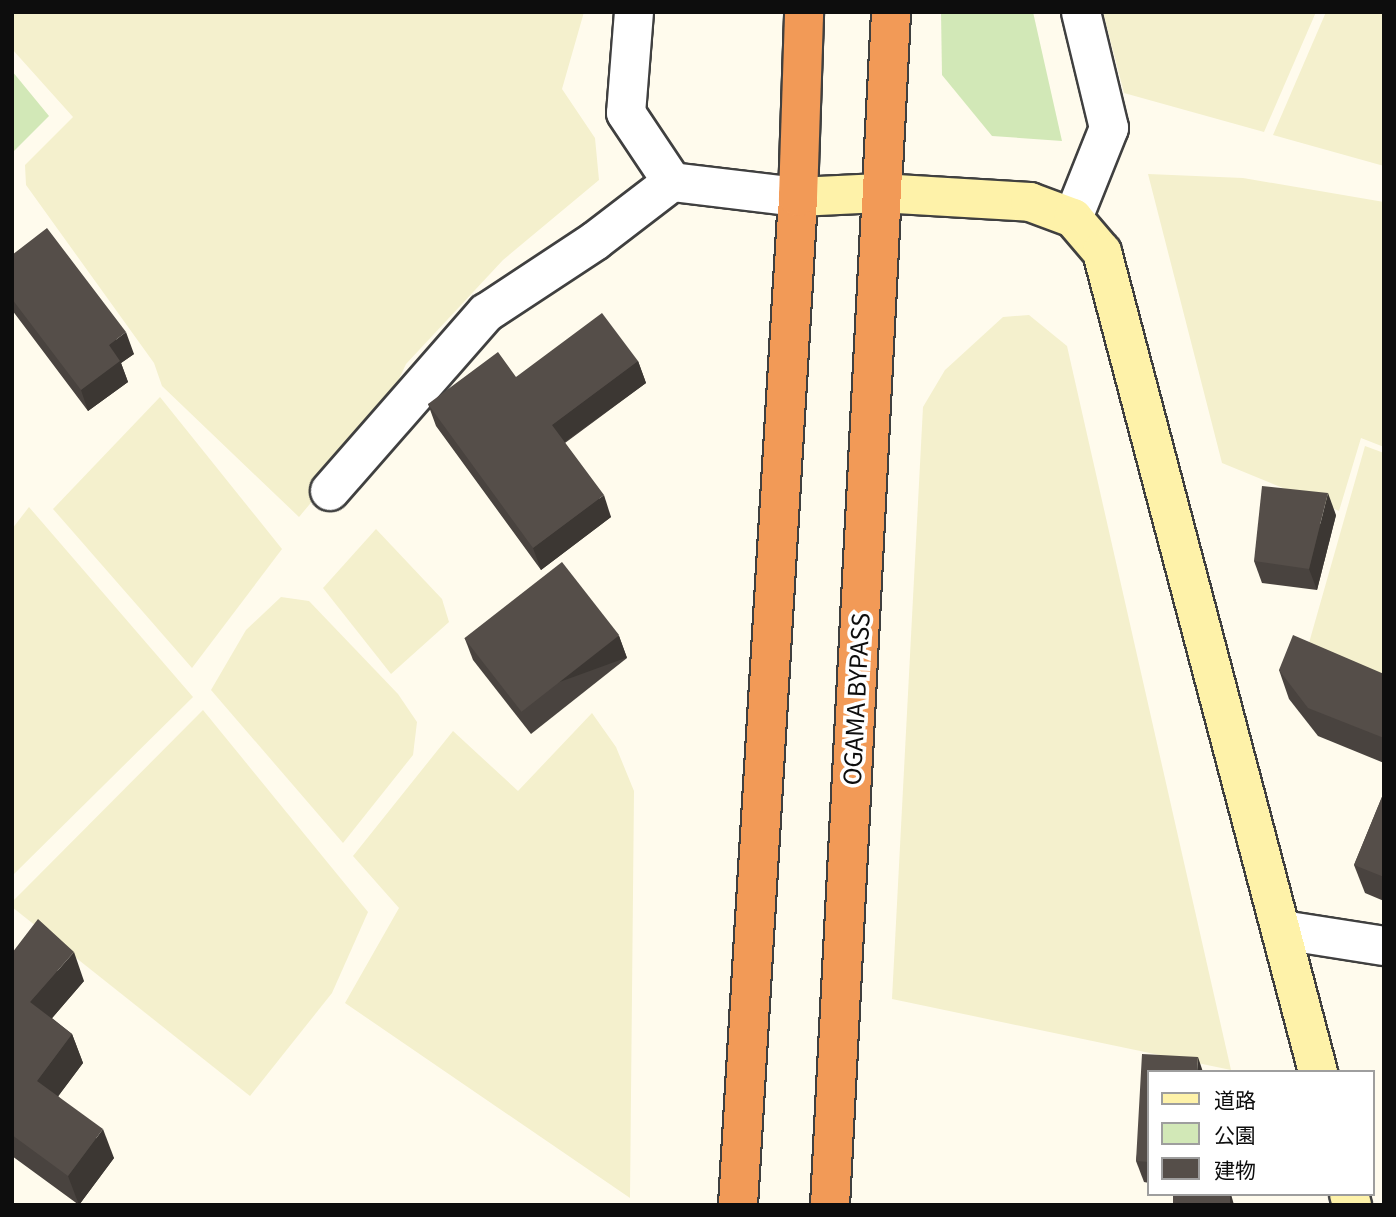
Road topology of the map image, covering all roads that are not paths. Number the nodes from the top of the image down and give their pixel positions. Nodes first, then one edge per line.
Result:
1 (634, 12) edge
2 (804, 12) edge
3 (891, 12) edge
4 (1081, 12) edge
5 (672, 182) junction
6 (880, 193) junction
7 (798, 197) junction
8 (1073, 218) junction
9 (330, 491) dead end
10 (1282, 930) junction
11 (1384, 946) edge
12 (1317, 1070) edge
13 (738, 1205) edge
14 (830, 1205) edge

1 - 5 street
2 - 7 highway
3 - 6 highway, OGAMA BYPASS
4 - 8 street
5 - 7 street
5 - 9 street
6 - 7 street
6 - 8 street
6 - 14 highway, OGAMA BYPASS
7 - 13 highway
8 - 10 street
10 - 11 street
10 - 12 street

